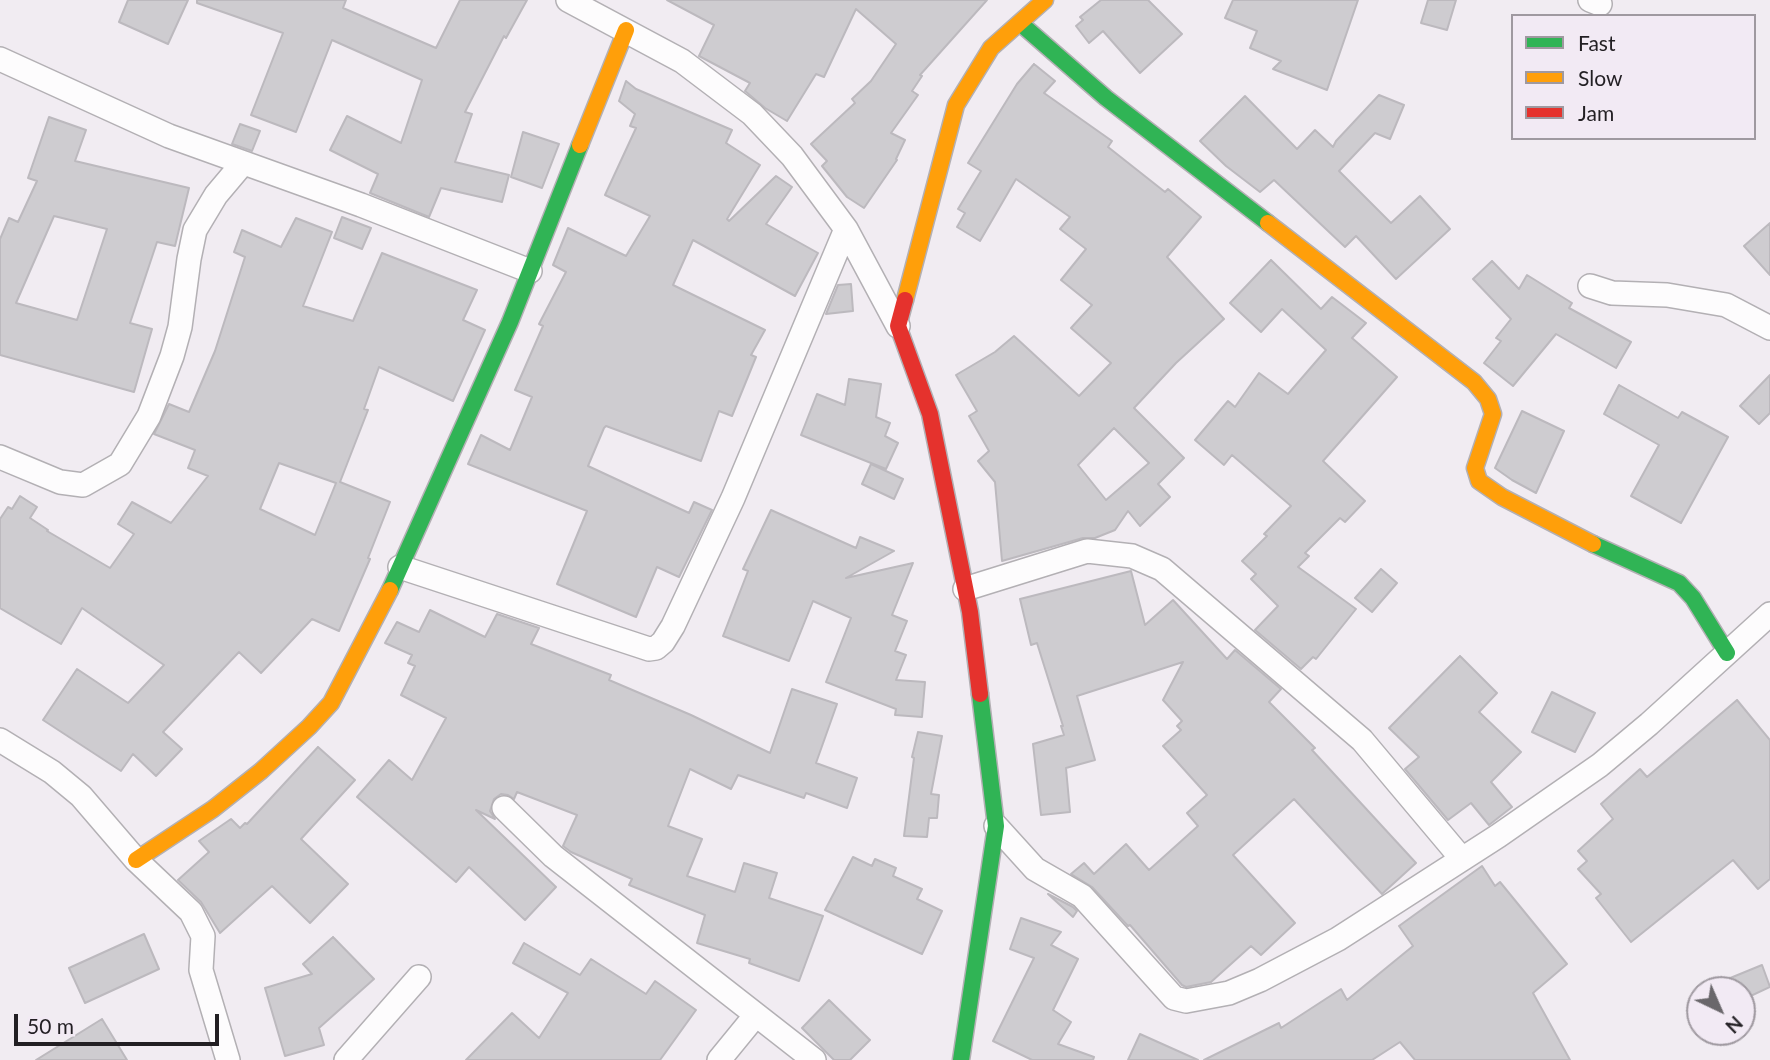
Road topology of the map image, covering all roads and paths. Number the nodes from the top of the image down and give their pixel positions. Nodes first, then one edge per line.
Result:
1 (568, 0) edge
2 (1042, 1) edge
3 (1020, 23) junction
4 (626, 30) junction
5 (0, 59) edge
6 (243, 163) junction
7 (846, 229) junction
8 (530, 271) junction
9 (1590, 286) dead end
10 (898, 326) junction
11 (1770, 328) edge
12 (0, 457) edge
13 (400, 567) junction
14 (965, 589) junction
15 (1770, 614) edge
16 (1727, 653) junction
17 (0, 741) edge
18 (504, 808) dead end
19 (996, 826) junction
20 (1462, 859) junction
21 (136, 860) junction
22 (419, 977) dead end
23 (755, 1016) junction
24 (228, 1060) edge
25 (346, 1060) edge
26 (719, 1060) edge
27 (814, 1060) edge
28 (961, 1060) edge

1 - 4 street
2 - 3 street
3 - 10 street
3 - 16 street
4 - 7 street
4 - 8 street
5 - 6 street
6 - 8 street
6 - 12 street
7 - 10 street
7 - 13 street
8 - 13 street
9 - 11 street
10 - 14 street
13 - 21 street
14 - 19 street
14 - 20 street
15 - 16 street
16 - 20 street
17 - 21 street
18 - 23 street
19 - 20 street
19 - 28 street
21 - 24 street
22 - 25 street
23 - 26 street
23 - 27 street

